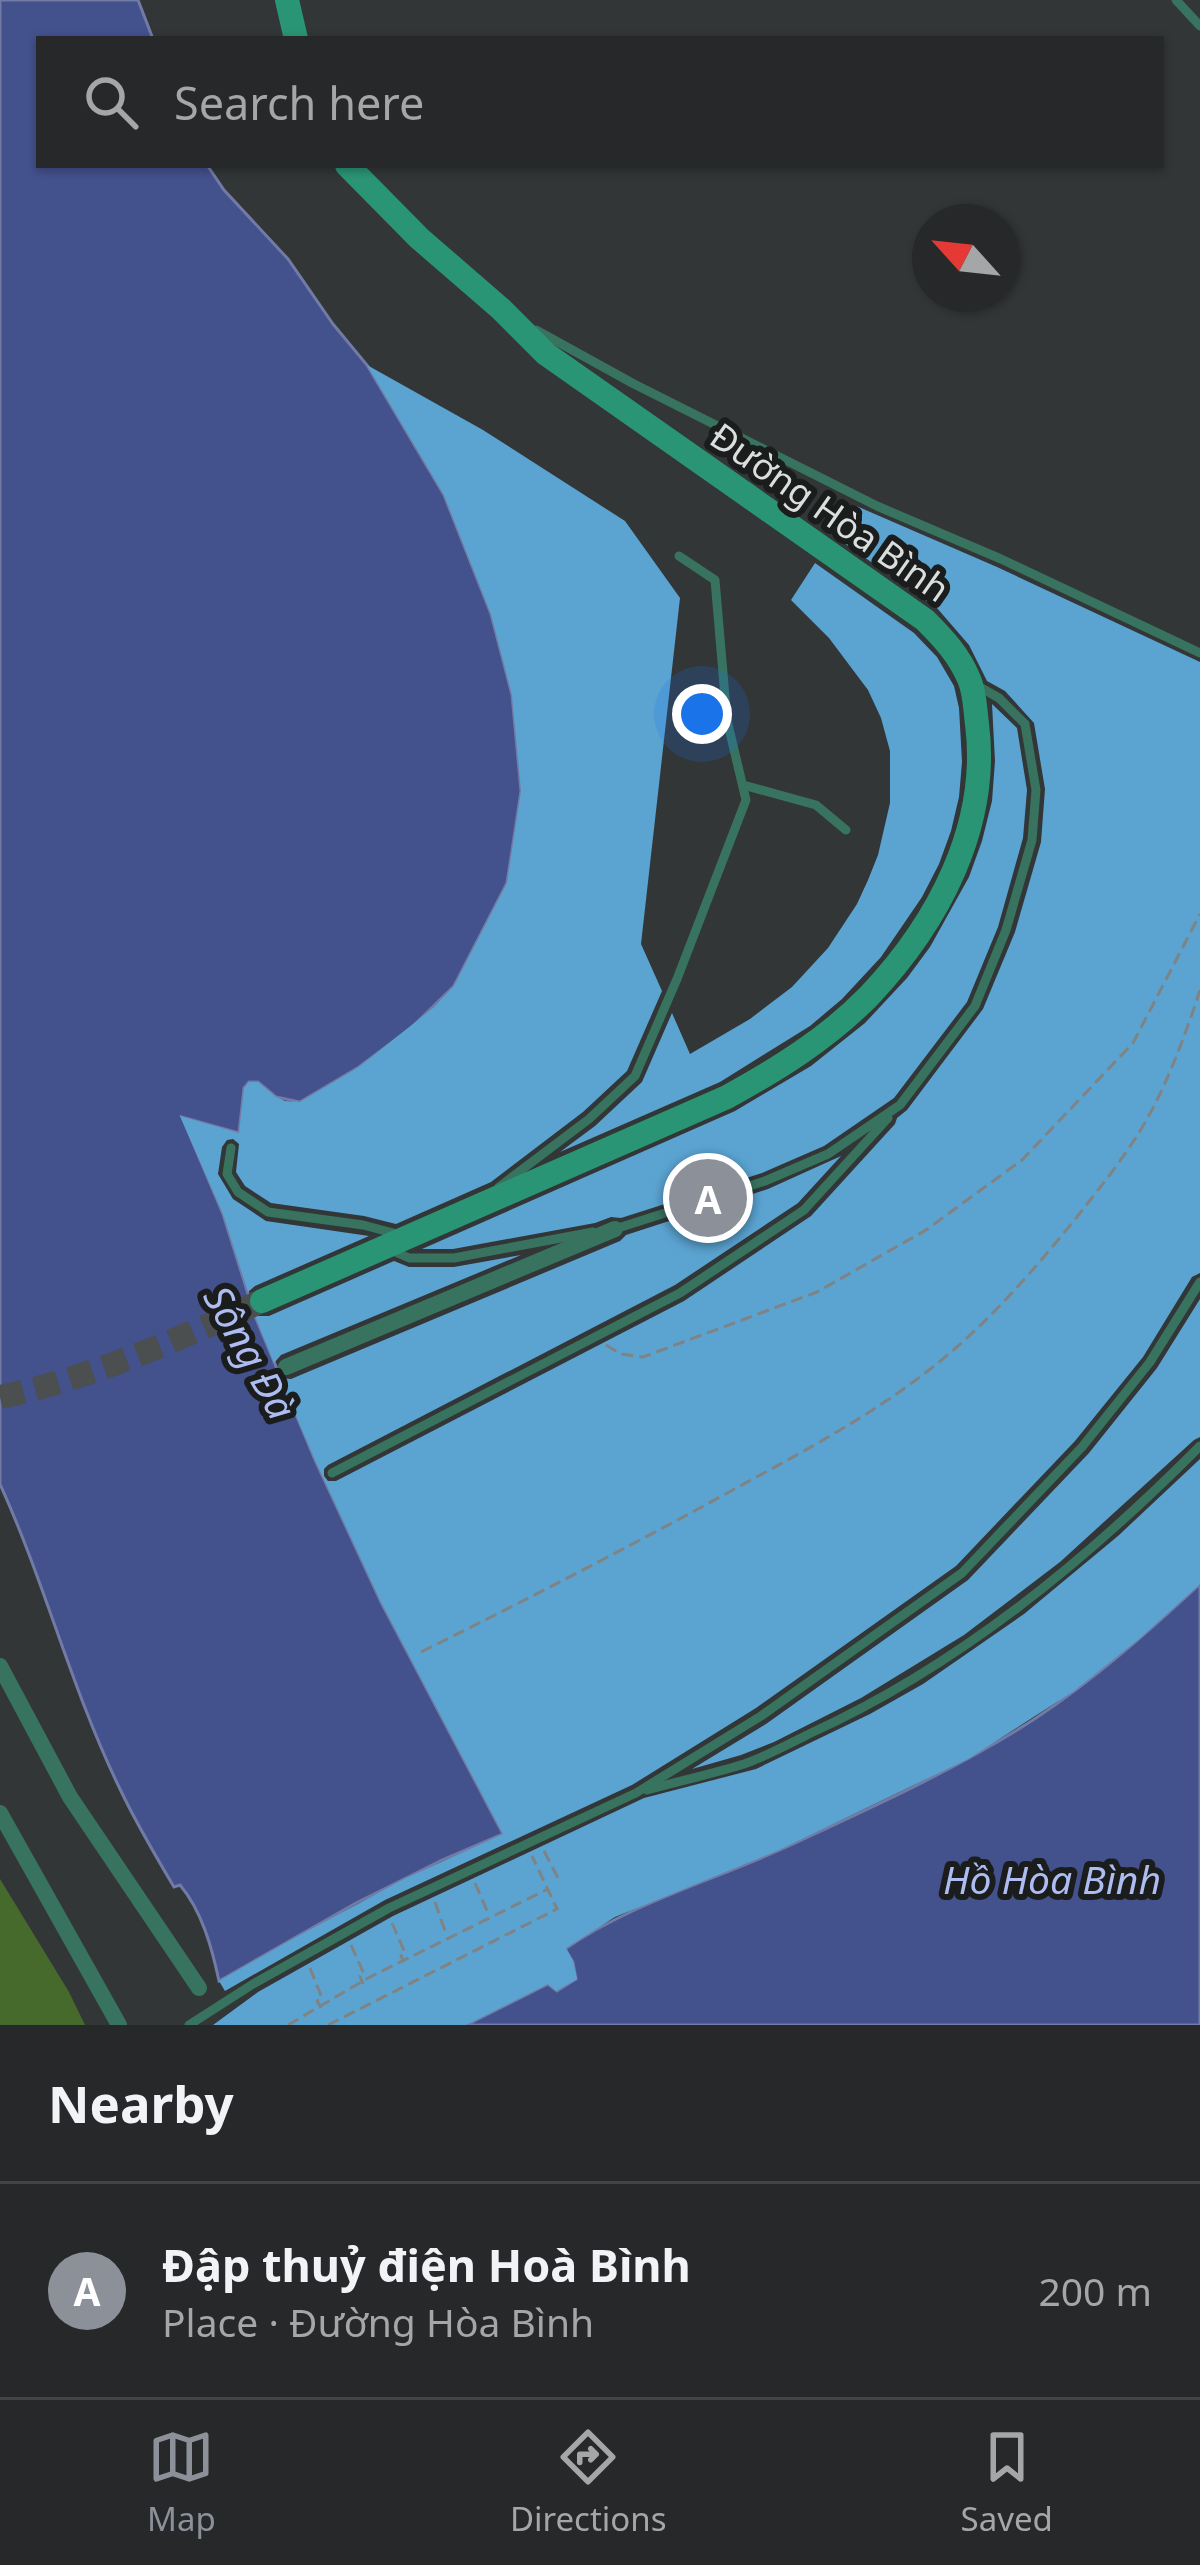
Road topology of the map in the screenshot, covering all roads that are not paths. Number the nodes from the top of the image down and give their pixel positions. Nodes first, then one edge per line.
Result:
1 (287, 0) edge
2 (1176, 0) edge
3 (1200, 26) edge
4 (295, 36) edge
5 (350, 168) edge
6 (501, 309) junction
7 (679, 556) dead end
8 (1200, 653) edge
9 (971, 683) junction
10 (743, 785) junction
11 (846, 830) dead end
12 (900, 1106) junction
13 (231, 1148) dead end
14 (472, 1209) junction
15 (615, 1228) junction
16 (396, 1242) junction
17 (1200, 1282) edge
18 (262, 1301) tunnel mouth
19 (286, 1367) dead end
20 (1200, 1446) edge
21 (332, 1473) dead end
22 (0, 1666) edge
23 (636, 1793) junction
24 (0, 1813) edge
25 (199, 1988) dead end
26 (119, 2025) edge
27 (189, 2025) edge

1 - 4 main road
2 - 3 lane
5 - 6 main road, Đường Hòa Bình
6 - 8 lane
6 - 9 main road, Đường Hòa Bình
7 - 10 lane
9 - 12 lane
9 - 14 main road, Đường Hòa Bình
10 - 11 lane
10 - 14 lane
12 - 15 lane
12 - 21 lane
13 - 16 lane
14 - 16 main road, Đường Hòa Bình
15 - 16 lane
15 - 19 street
16 - 18 main road, Đường Hòa Bình
17 - 23 lane
20 - 23 lane
22 - 25 street
23 - 27 lane
24 - 26 street

